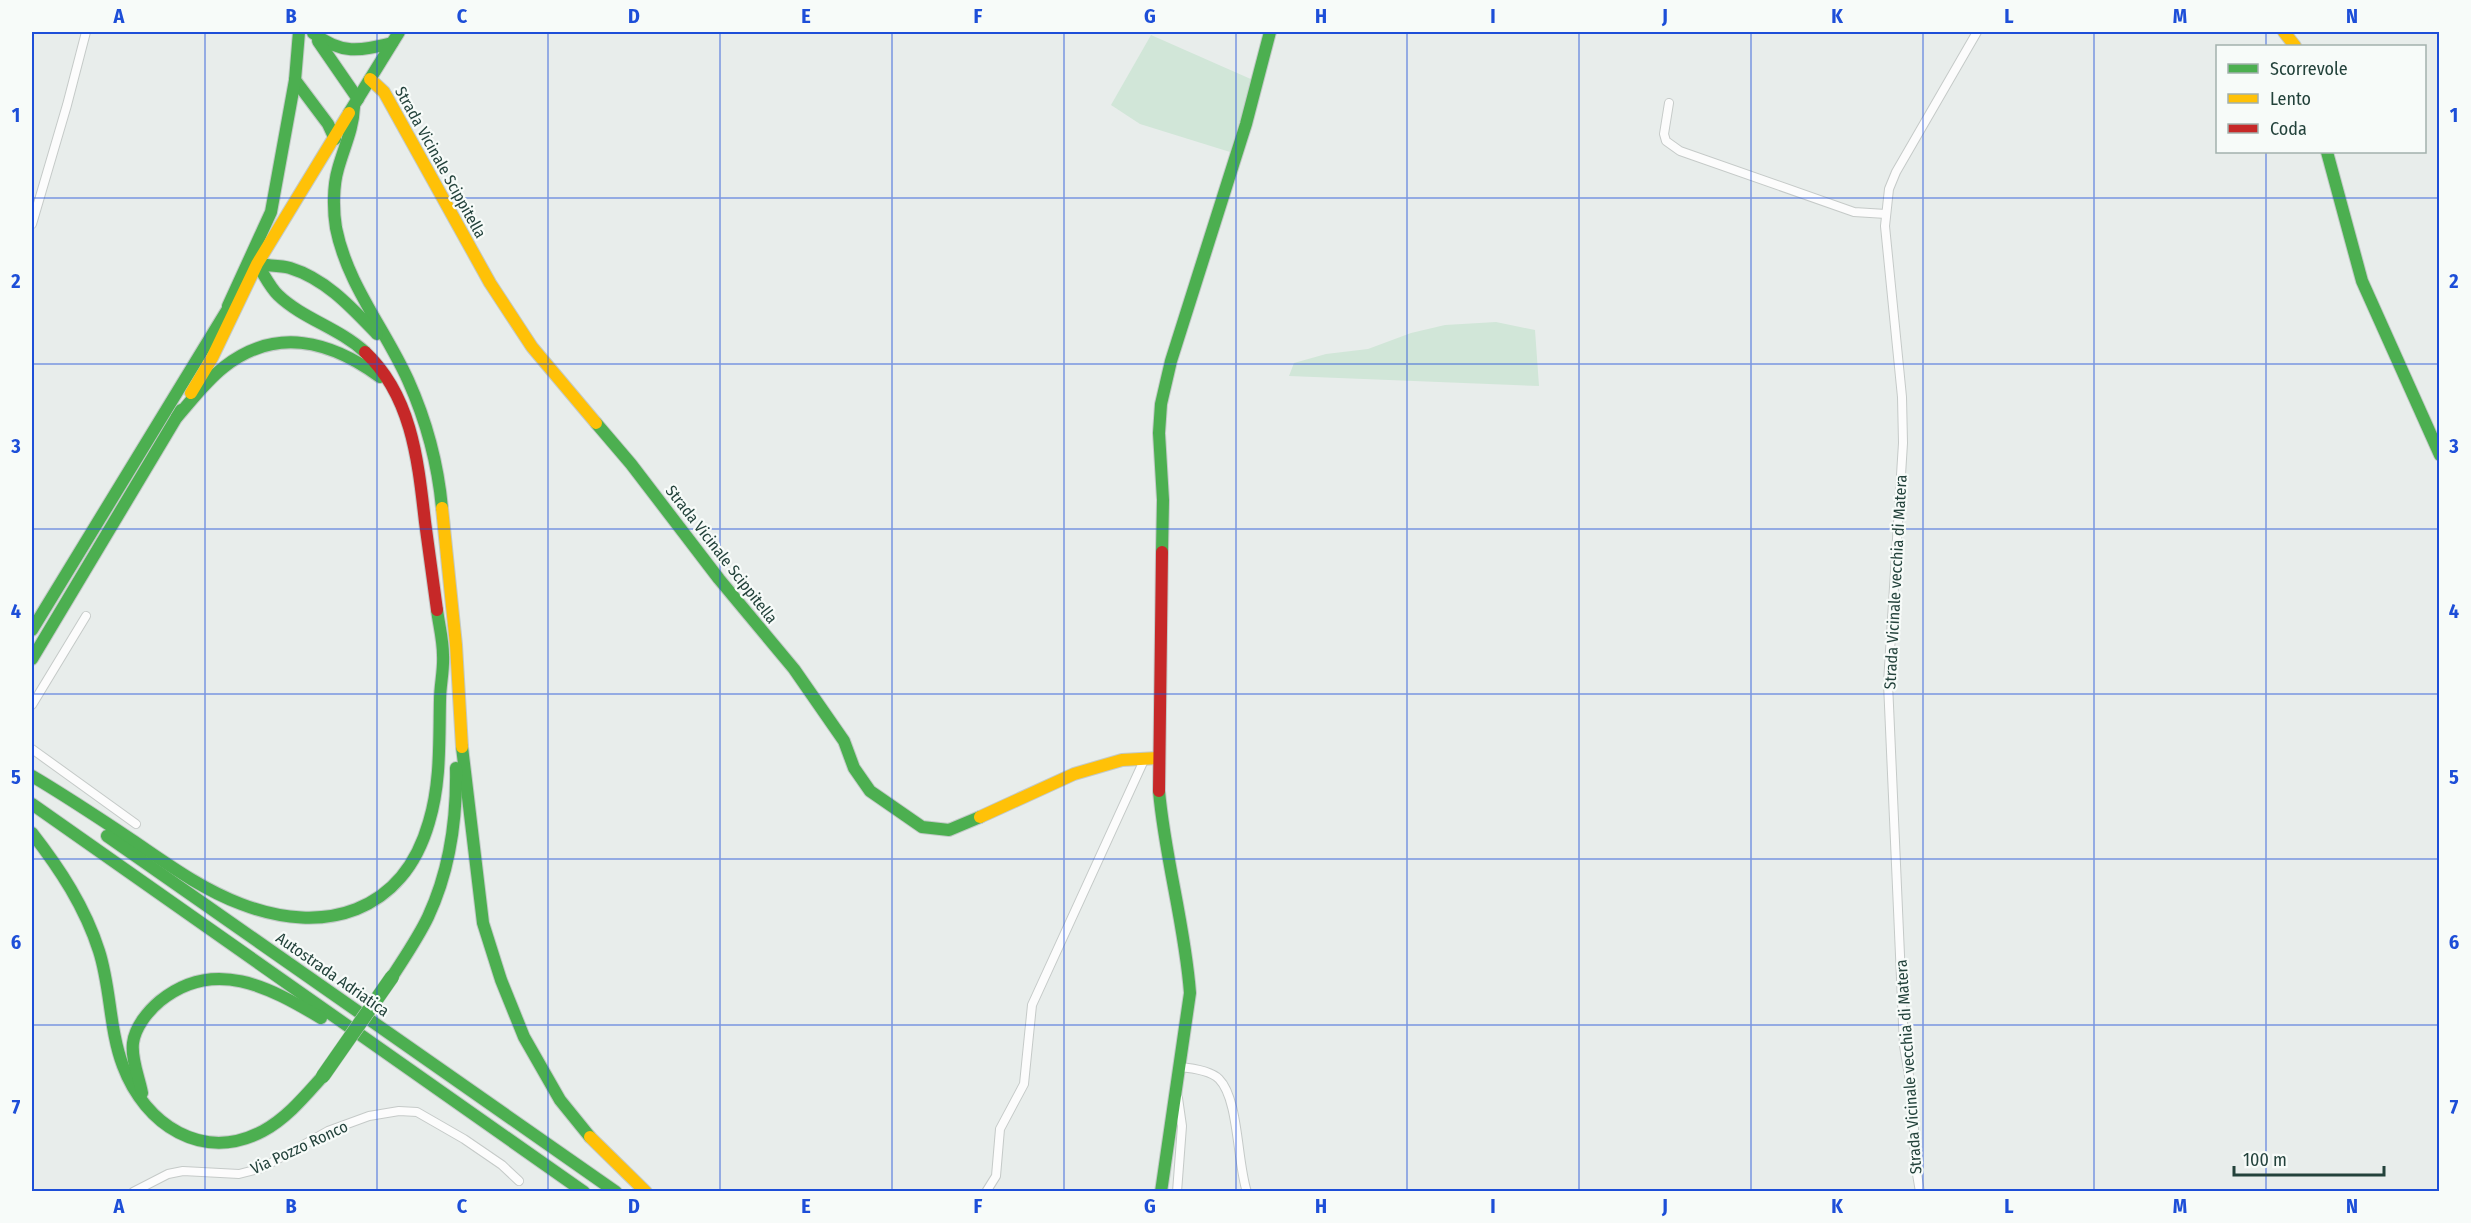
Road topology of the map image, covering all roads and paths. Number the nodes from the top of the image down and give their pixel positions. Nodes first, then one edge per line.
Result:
1 (86, 32) edge
2 (309, 32) edge
3 (1270, 32) edge
4 (1977, 32) edge
5 (2284, 32) edge
6 (396, 37) edge
7 (2294, 45) edge
8 (373, 76) junction
9 (296, 80) junction
10 (1669, 103) dead end
11 (354, 106) junction
12 (322, 114) junction
13 (334, 140) junction
14 (2327, 153) edge
15 (1886, 214) junction
16 (32, 224) edge
17 (256, 265) junction
18 (225, 312) junction
19 (390, 347) junction
20 (394, 389) junction
21 (177, 417) junction
22 (2439, 455) edge
23 (86, 616) dead end
24 (32, 630) edge
25 (456, 645) junction
26 (32, 659) edge
27 (443, 661) junction
28 (32, 705) edge
29 (455, 733) junction
30 (32, 749) edge
31 (1152, 758) junction
32 (32, 776) edge
33 (32, 782) edge
34 (32, 804) edge
35 (136, 824) dead end
36 (32, 833) edge
37 (1179, 1067) junction
38 (1176, 1089) junction
39 (145, 1105) junction
40 (481, 1120) junction
41 (519, 1181) dead end
42 (133, 1191) edge
43 (584, 1191) edge
44 (616, 1191) edge
45 (646, 1191) edge
46 (986, 1191) edge
47 (1161, 1191) edge
48 (1177, 1191) edge
49 (1247, 1191) edge
50 (1920, 1191) edge

1 - 16 street
2 - 6 main road
2 - 9 main road
2 - 11 main road
3 - 31 main road
4 - 15 street, Strada Vicinale vecchia di Matera
5 - 7 main road
6 - 8 main road
8 - 11 main road
8 - 31 main road, Strada Vicinale Scippitella
9 - 12 main road
9 - 18 main road
10 - 15 street
11 - 12 main road
11 - 13 main road
11 - 19 main road
12 - 13 main road
13 - 17 main road
14 - 22 main road
15 - 50 street, Strada Vicinale vecchia di Matera
17 - 18 main road
17 - 19 main road
17 - 20 main road
17 - 21 main road
18 - 24 main road
19 - 25 main road
20 - 21 main road
20 - 27 main road
21 - 26 main road
23 - 28 street
25 - 29 main road
25 - 45 main road
27 - 29 main road
27 - 32 main road
29 - 39 main road, bridge
30 - 35 street
31 - 37 main road
31 - 46 street
33 - 44 main road, Autostrada Adriatica
34 - 40 main road, Autostrada Adriatica
36 - 39 main road
37 - 38 main road
37 - 49 street
38 - 47 main road
38 - 48 street
39 - 40 main road
40 - 43 main road, Autostrada Adriatica
41 - 42 street, Via Pozzo Ronco

